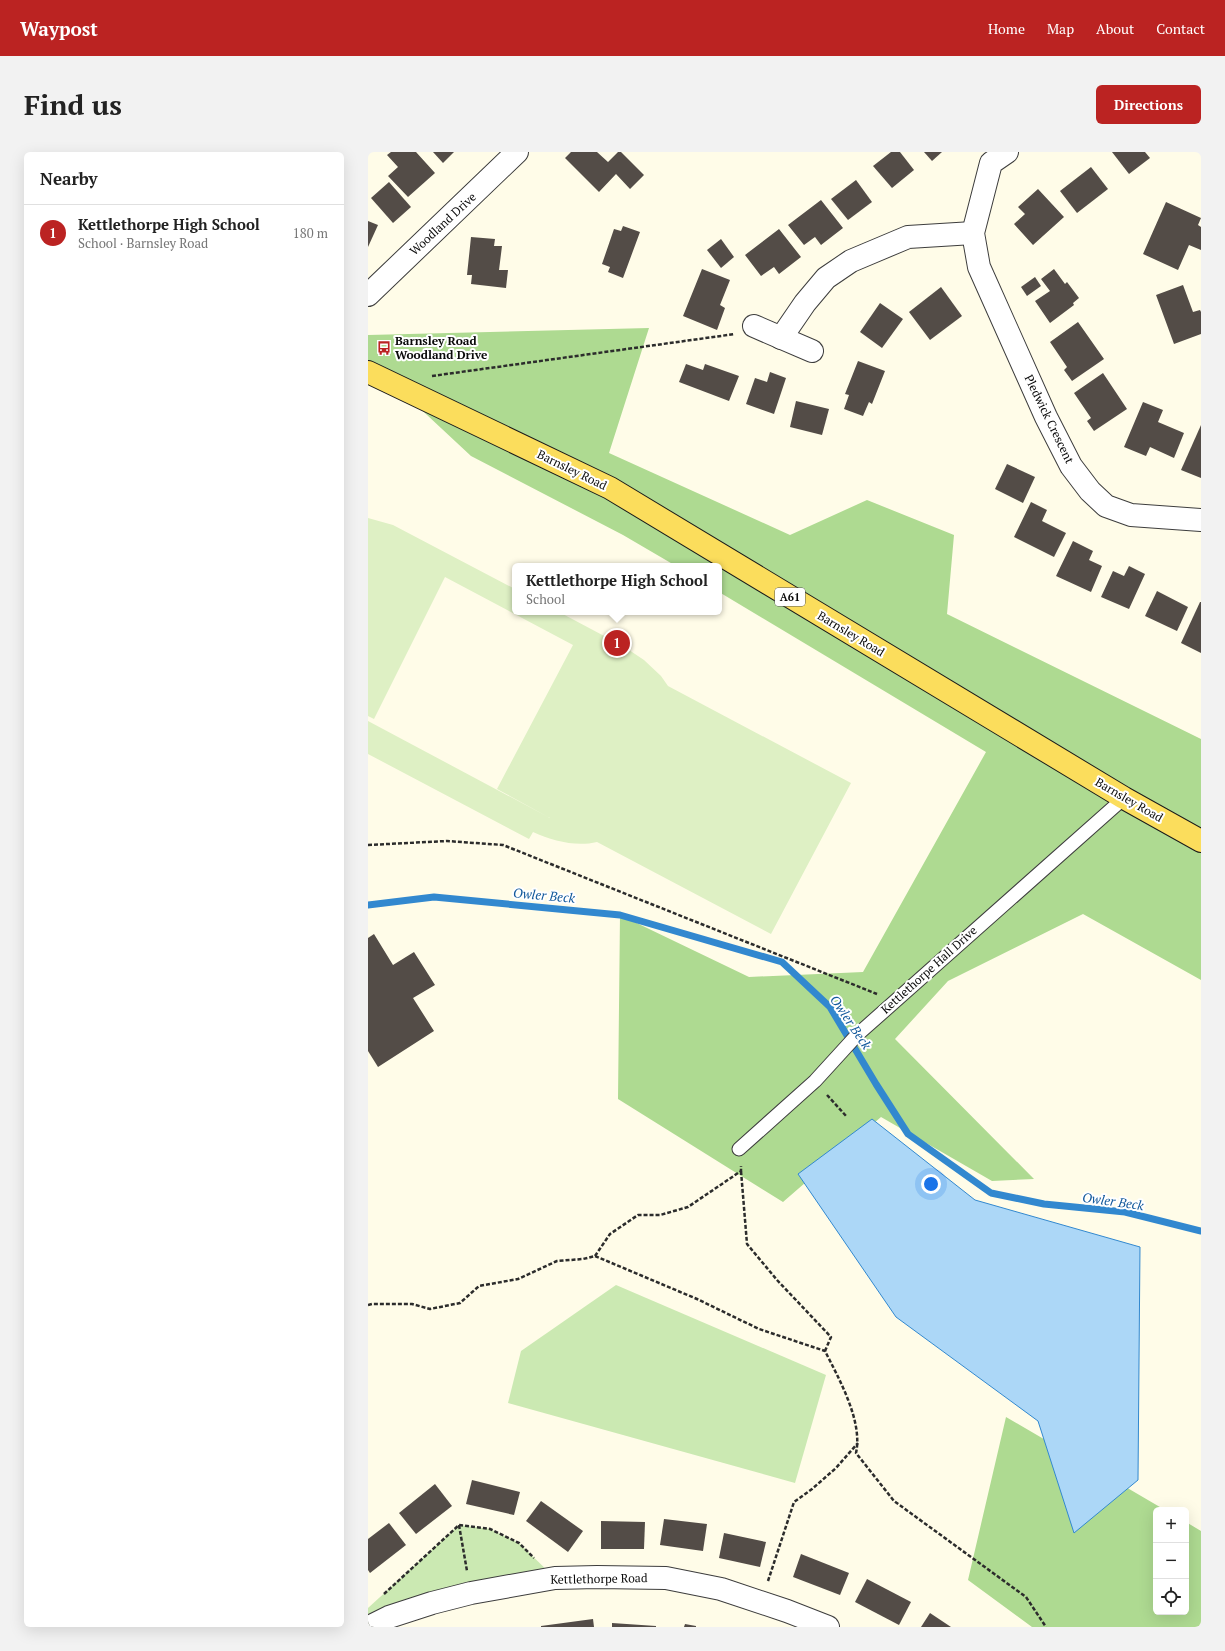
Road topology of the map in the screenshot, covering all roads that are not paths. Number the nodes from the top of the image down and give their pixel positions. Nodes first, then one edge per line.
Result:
1 (517, 152) edge
2 (1007, 152) edge
3 (973, 233) junction
4 (368, 295) edge
5 (754, 326) road end
6 (781, 338) junction
7 (812, 351) dead end
8 (368, 372) edge
9 (1201, 520) edge
10 (1124, 798) junction
11 (1201, 841) edge
12 (739, 1149) road end
13 (369, 1627) edge
14 (828, 1627) edge

1 - 4 street, Woodland Drive
2 - 3 street, Pledwick Crescent
3 - 6 street
3 - 9 street, Pledwick Crescent
5 - 6 street
6 - 7 street
8 - 10 main road, Barnsley Road / A61
10 - 11 main road, Barnsley Road / A61
10 - 12 lane, Kettlethorpe Hall Drive
13 - 14 street, Kettlethorpe Road

